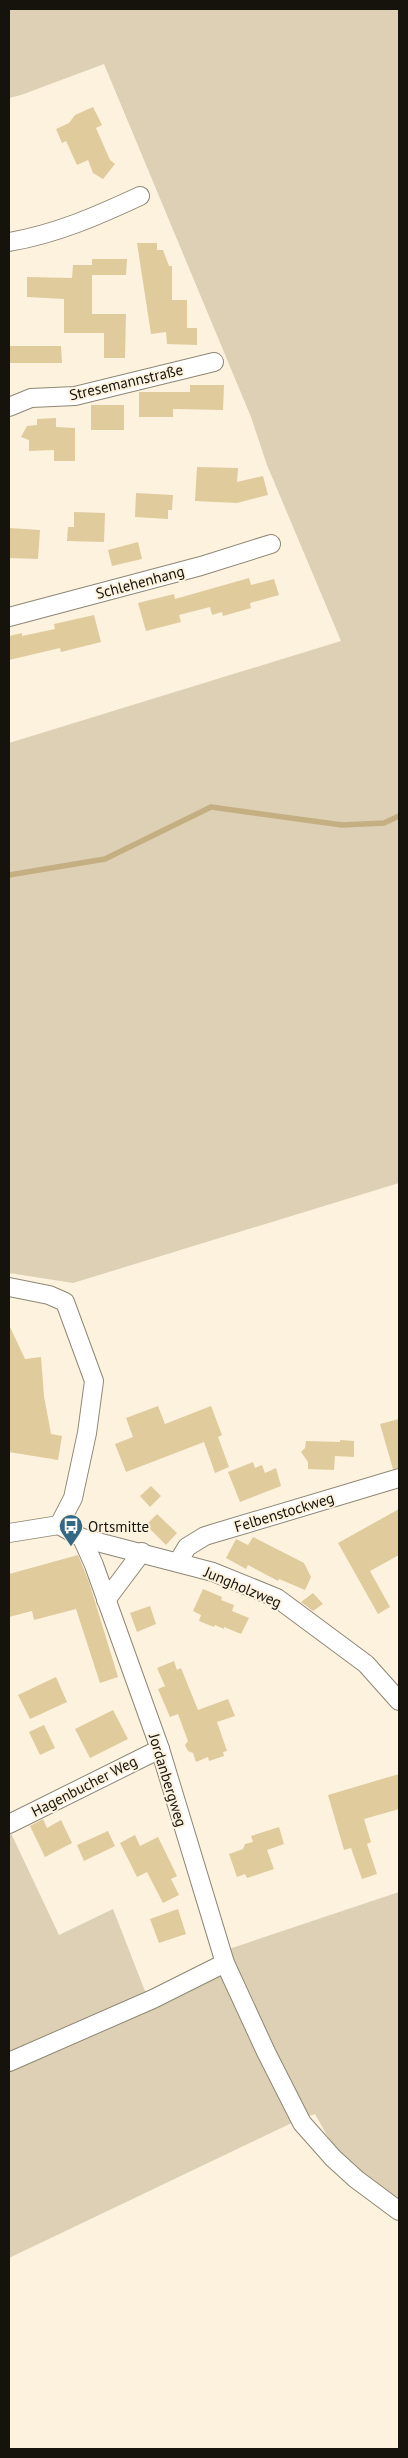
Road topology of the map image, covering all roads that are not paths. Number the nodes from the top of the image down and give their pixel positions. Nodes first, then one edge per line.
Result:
1 (140, 196) dead end
2 (9, 242) edge
3 (214, 362) dead end
4 (9, 407) edge
5 (271, 544) dead end
6 (9, 617) edge
7 (9, 1287) edge
8 (399, 1478) edge
9 (59, 1526) junction
10 (9, 1534) edge
11 (82, 1538) junction
12 (142, 1552) junction
13 (178, 1562) junction
14 (106, 1600) junction
15 (399, 1701) edge
16 (160, 1748) junction
17 (9, 1824) edge
18 (225, 1963) junction
19 (9, 2062) edge
20 (399, 2211) edge

1 - 2 street
3 - 4 street, Stresemannstraße
5 - 6 street, Schlehenhang
7 - 9 street
8 - 13 street, Felbenstockweg
9 - 10 street
9 - 11 street, Jungholzweg
11 - 12 street, Jungholzweg
11 - 14 street, Jordanbergweg
12 - 13 street, Jungholzweg
12 - 14 street
13 - 15 street, Jungholzweg
14 - 16 street, Jordanbergweg
16 - 17 street, Hagenbucher Weg
16 - 18 street, Jordanbergweg
18 - 19 street
18 - 20 street, Jordanbergweg

